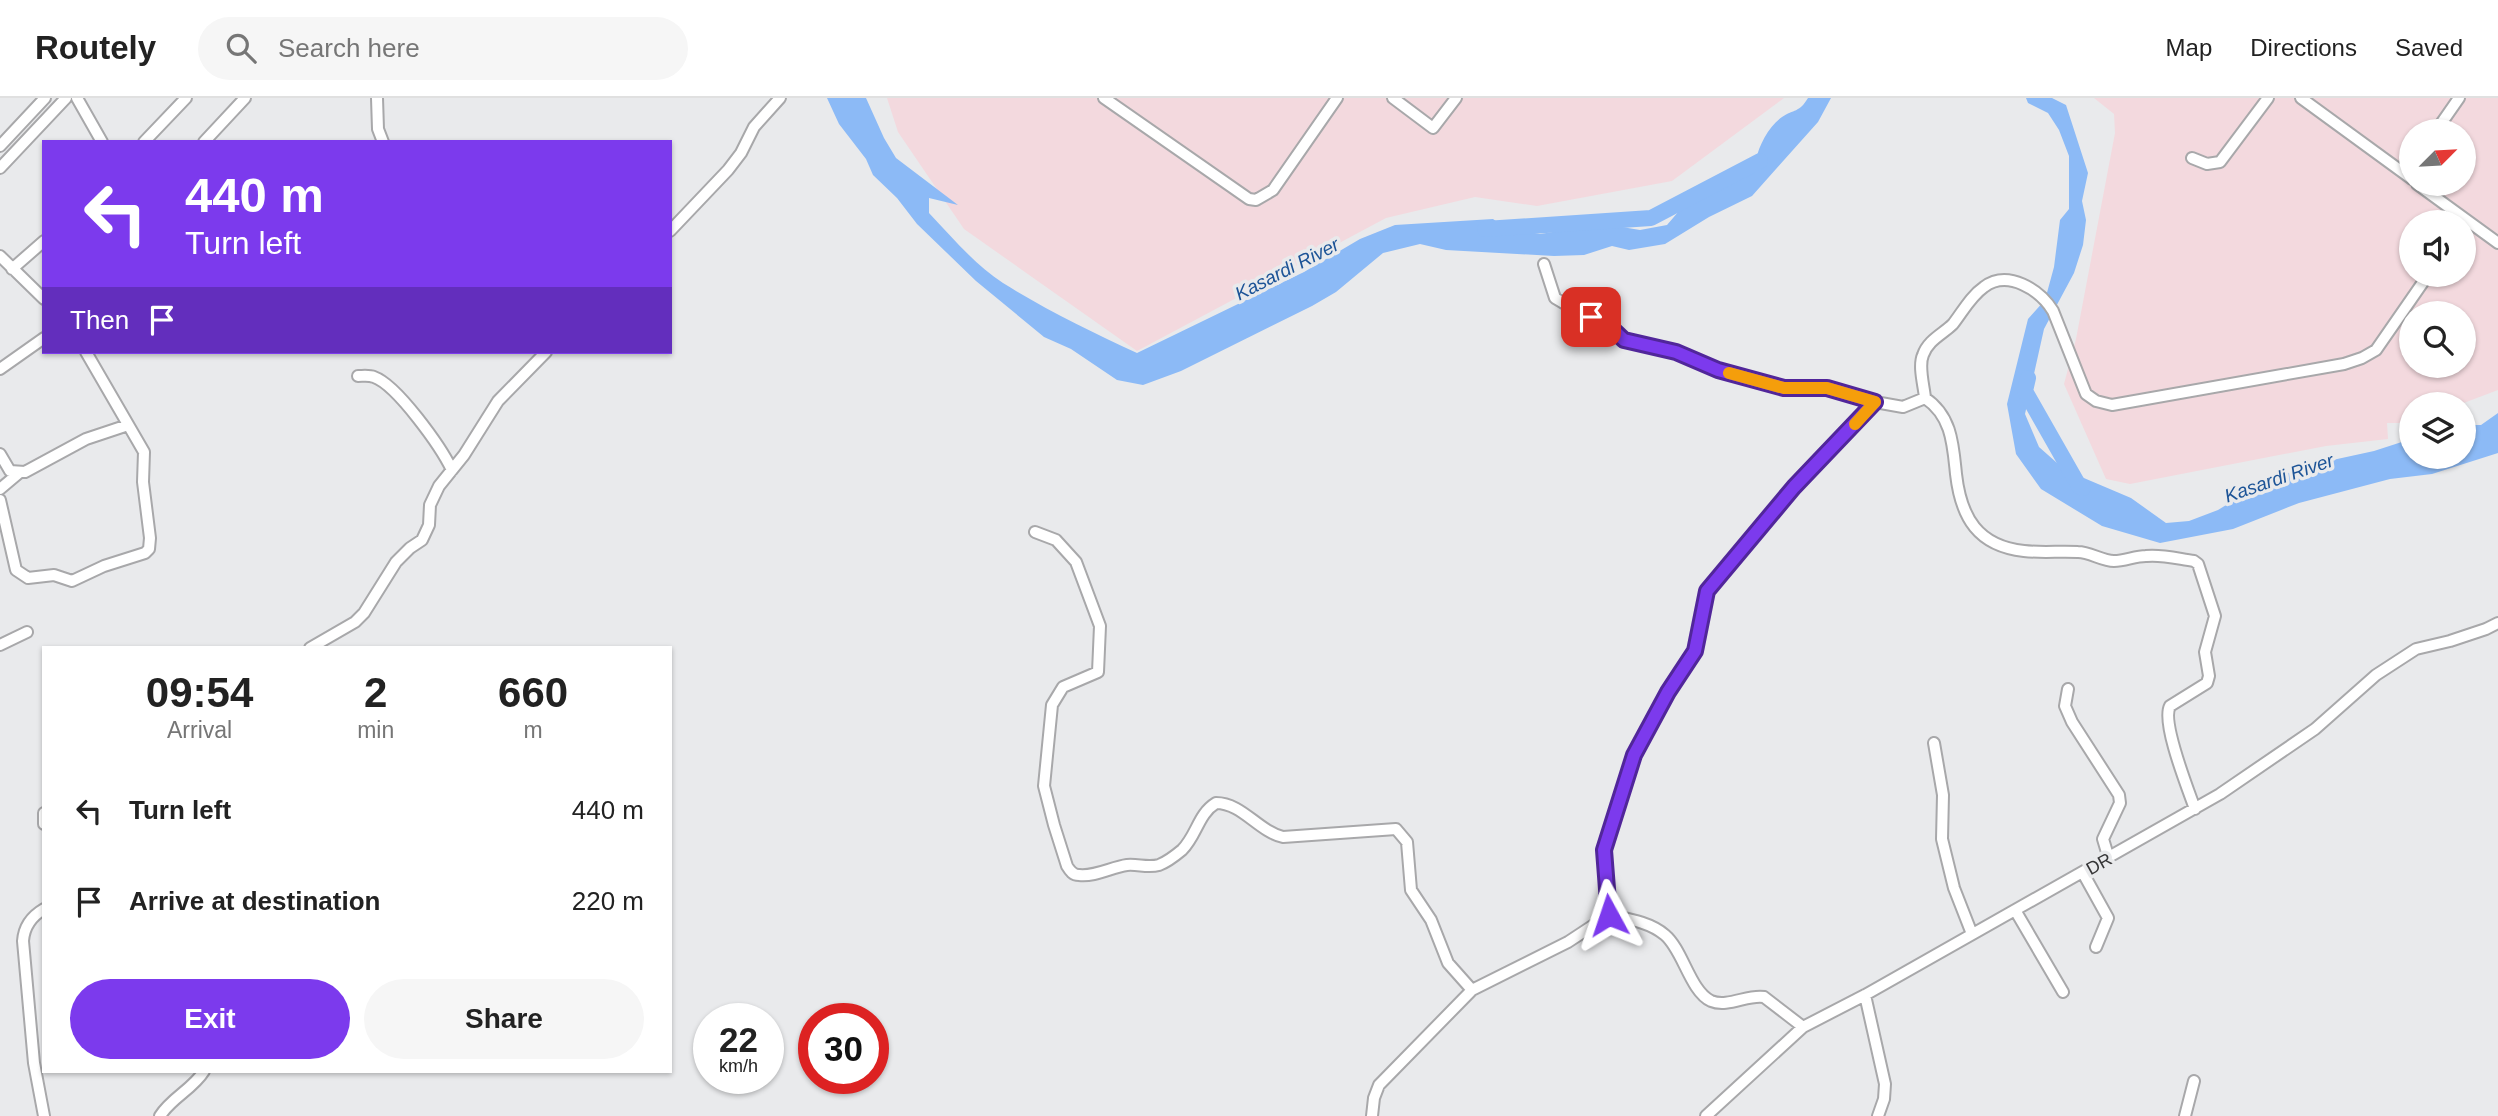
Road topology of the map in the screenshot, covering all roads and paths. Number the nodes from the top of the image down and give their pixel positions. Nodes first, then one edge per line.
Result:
1 (45, 98) edge
2 (66, 98) edge
3 (77, 98) edge
4 (186, 98) edge
5 (245, 98) edge
6 (377, 98) edge
7 (780, 98) edge
8 (1104, 98) edge
9 (1337, 98) edge
10 (1393, 98) edge
11 (1456, 98) edge
12 (2268, 98) edge
13 (2301, 98) edge
14 (2459, 98) edge
15 (2444, 119) edge
16 (101, 140) edge
17 (146, 140) edge
18 (206, 140) edge
19 (382, 140) edge
20 (0, 146) edge
21 (2192, 158) dead end
22 (2399, 166) edge
23 (0, 168) edge
24 (2432, 196) edge
25 (2450, 210) edge
26 (672, 229) edge
27 (2476, 229) edge
28 (42, 243) edge
29 (2498, 243) edge
30 (0, 256) edge
31 (1544, 264) dead end
32 (16, 272) junction
33 (2420, 287) edge
34 (42, 297) edge
35 (42, 339) edge
36 (87, 354) edge
37 (544, 354) edge
38 (0, 369) edge
39 (358, 376) dead end
40 (1925, 398) junction
41 (1875, 402) junction
42 (128, 425) junction
43 (0, 454) edge
44 (452, 470) junction
45 (19, 473) junction
46 (0, 489) edge
47 (0, 500) edge
48 (1035, 532) dead end
49 (2498, 622) edge
50 (27, 632) dead end
51 (0, 645) edge
52 (315, 646) edge
53 (2068, 689) dead end
54 (1934, 743) dead end
55 (2195, 809) junction
56 (2109, 859) junction
57 (2083, 873) junction
58 (42, 910) edge
59 (2015, 910) junction
60 (1609, 915) junction
61 (1972, 934) junction
62 (2096, 947) dead end
63 (1472, 990) junction
64 (2063, 992) dead end
65 (1865, 995) junction
66 (1803, 1027) junction
67 (202, 1073) edge
68 (2194, 1081) dead end
69 (44, 1116) edge
70 (160, 1116) edge
71 (1372, 1116) edge
72 (1706, 1116) edge
73 (1878, 1116) edge
74 (2185, 1116) edge

1 - 20 street
2 - 23 street
3 - 16 street
4 - 17 street
5 - 18 street
6 - 19 street
7 - 26 street
8 - 9 street
10 - 11 street
12 - 21 street
13 - 22 street
14 - 15 street
24 - 25 street
27 - 29 street
28 - 32 street
30 - 32 street
31 - 41 street
32 - 34 street
33 - 40 street
35 - 38 street
36 - 42 street
37 - 44 street
39 - 44 street
40 - 41 street
40 - 55 street
41 - 60 street
42 - 45 street
42 - 47 street
43 - 45 street
44 - 52 street
45 - 46 street
48 - 63 street
49 - 55 street, DR
50 - 51 street
53 - 56 street
54 - 61 street
55 - 56 street, DR
56 - 57 street, DR
57 - 59 street, DR
57 - 62 street
58 - 69 street
59 - 61 street, DR
59 - 64 street
60 - 63 street
60 - 66 street
61 - 65 street, DR
63 - 71 street
65 - 66 street, DR
65 - 73 street
66 - 72 street, DR
67 - 70 street
68 - 74 street

